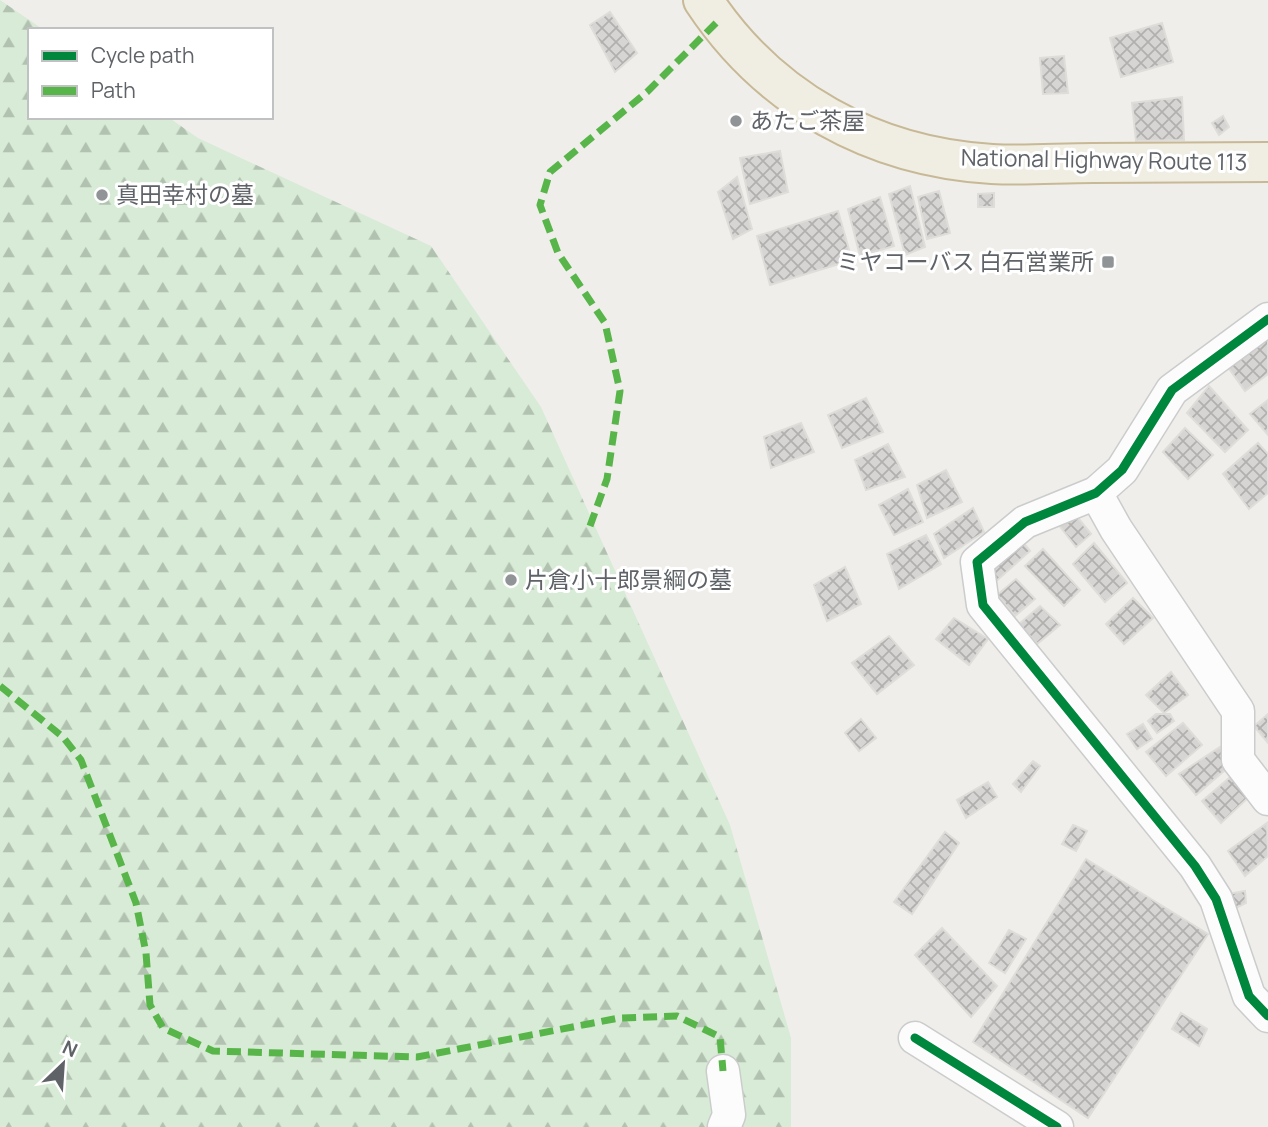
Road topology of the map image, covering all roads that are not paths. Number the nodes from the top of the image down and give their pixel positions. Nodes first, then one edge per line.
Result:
1 (703, 0) edge
2 (1268, 162) edge
3 (1268, 319) edge
4 (1096, 493) junction
5 (1268, 799) edge
6 (1268, 1016) edge
7 (915, 1038) dead end
8 (723, 1071) dead end
9 (724, 1127) edge
10 (1056, 1127) edge

1 - 2 highway, National Highway Route 113
3 - 4 street
4 - 5 street
4 - 6 street
7 - 10 street
8 - 9 street

